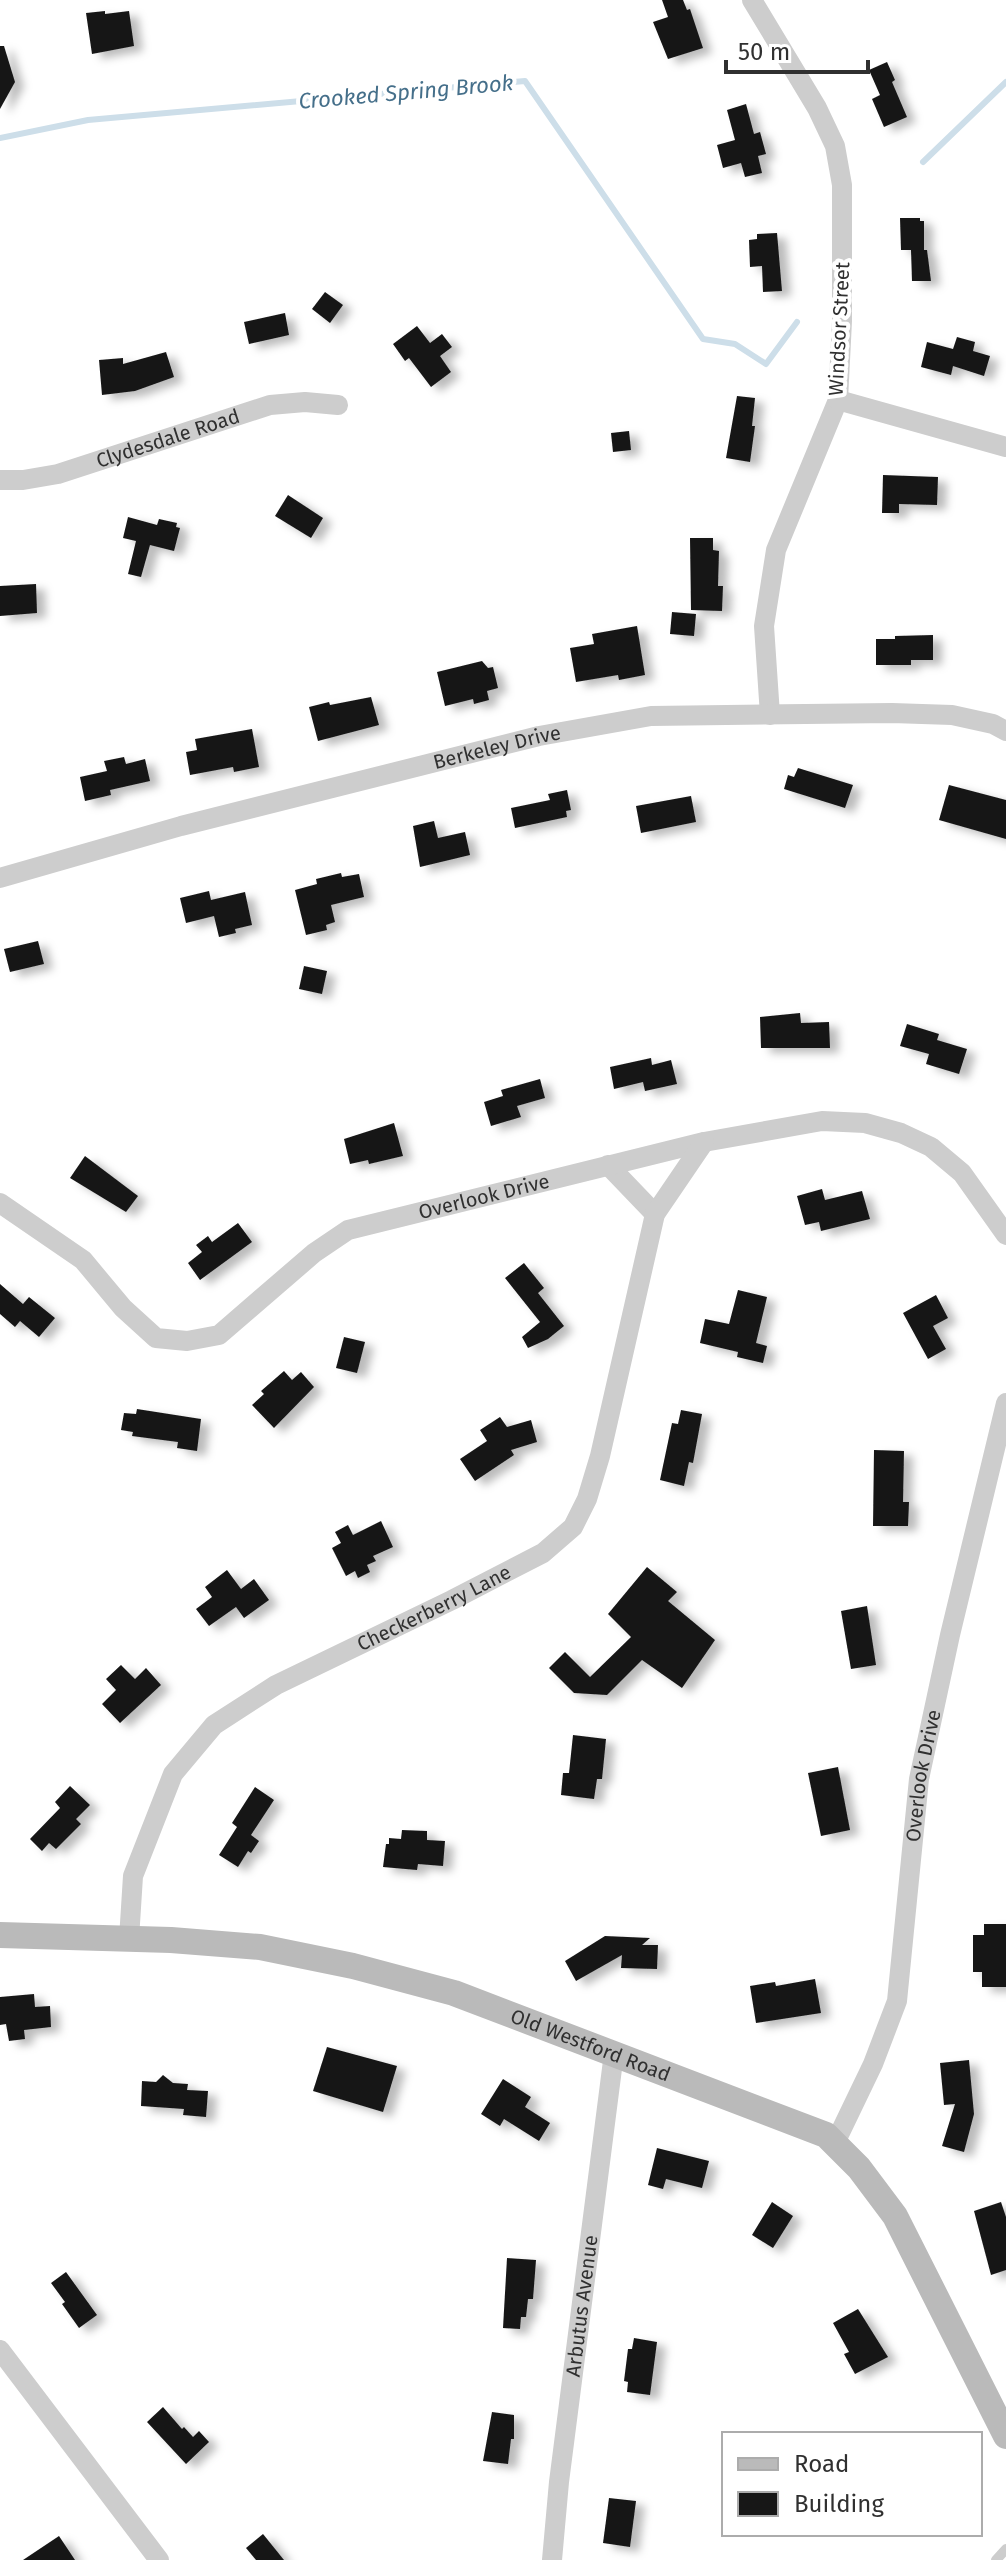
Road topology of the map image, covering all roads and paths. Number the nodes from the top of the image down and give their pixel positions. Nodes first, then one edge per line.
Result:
1 (752, 0) edge
2 (838, 400) junction
3 (338, 405) dead end
4 (1006, 447) edge
5 (0, 480) edge
6 (770, 715) junction
7 (1006, 731) edge
8 (0, 878) edge
9 (704, 1142) junction
10 (608, 1165) junction
11 (0, 1203) edge
12 (655, 1214) junction
13 (1006, 1235) edge
14 (1006, 1403) edge
15 (0, 1935) edge
16 (129, 1939) junction
17 (614, 2053) junction
18 (835, 2143) junction
19 (0, 2350) edge
20 (1006, 2436) edge
21 (1006, 2549) edge
22 (159, 2560) edge
23 (552, 2560) edge
24 (996, 2560) edge

1 - 2 street, Windsor Street
2 - 4 street
2 - 6 street, Windsor Street
3 - 5 street, Clydesdale Road
6 - 7 street, Berkeley Drive
6 - 8 street, Berkeley Drive
9 - 10 street, Overlook Drive
9 - 12 street, Checkerberry Lane
9 - 13 street, Overlook Drive
10 - 11 street, Overlook Drive
10 - 12 street
12 - 16 street, Checkerberry Lane
14 - 18 street, Overlook Drive
15 - 16 main road, Old Westford Road
16 - 17 main road, Old Westford Road
17 - 18 main road, Old Westford Road
17 - 23 street, Arbutus Avenue
18 - 20 main road, Old Westford Road
19 - 22 street
21 - 24 lane

